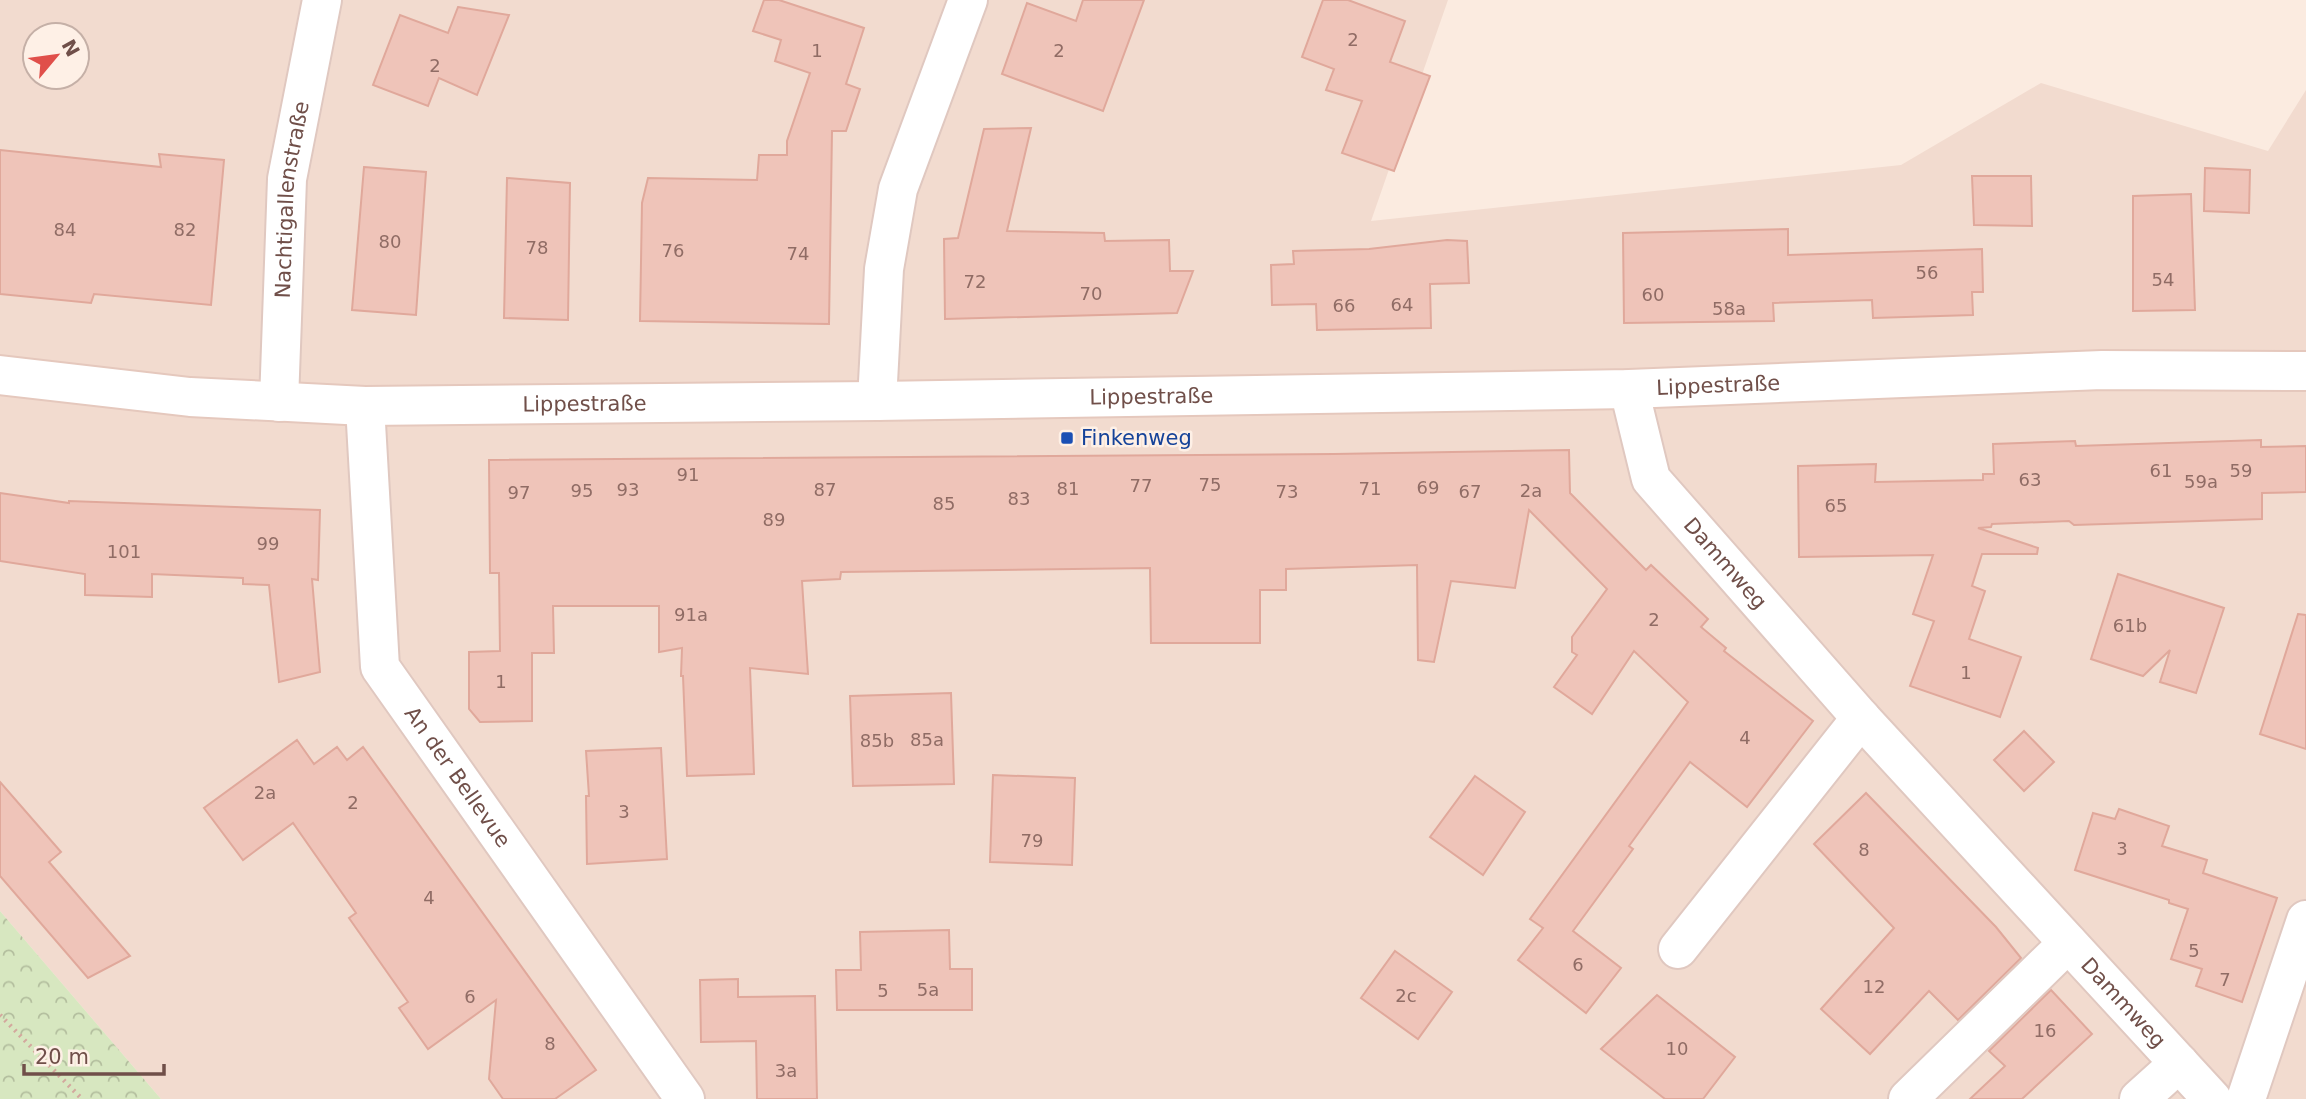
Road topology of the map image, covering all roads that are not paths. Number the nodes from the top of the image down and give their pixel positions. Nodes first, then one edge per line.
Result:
1 (322, 0) edge
2 (968, 0) edge
3 (2306, 371) edge
4 (0, 375) edge
5 (1629, 389) junction
6 (877, 401) junction
7 (279, 402) junction
8 (365, 406) junction
9 (1861, 718) junction
10 (2306, 920) edge
11 (2068, 943) junction
12 (1678, 949) dead end
13 (2179, 1063) junction
14 (685, 1099) edge
15 (1908, 1099) edge
16 (2139, 1099) edge
17 (2212, 1099) edge
18 (2246, 1099) edge

1 - 7 street, Nachtigallenstraße
2 - 6 street
3 - 5 street, Lippestraße
4 - 7 street, Lippestraße
5 - 6 street, Lippestraße
5 - 9 street, Dammweg
6 - 8 street, Lippestraße
7 - 8 street, Lippestraße
8 - 14 street, An der Bellevue
9 - 11 street, Dammweg
9 - 12 street
10 - 18 street
11 - 13 street, Dammweg
11 - 15 street, Dammweg
13 - 16 street, Dammweg
13 - 17 street, Dammweg

